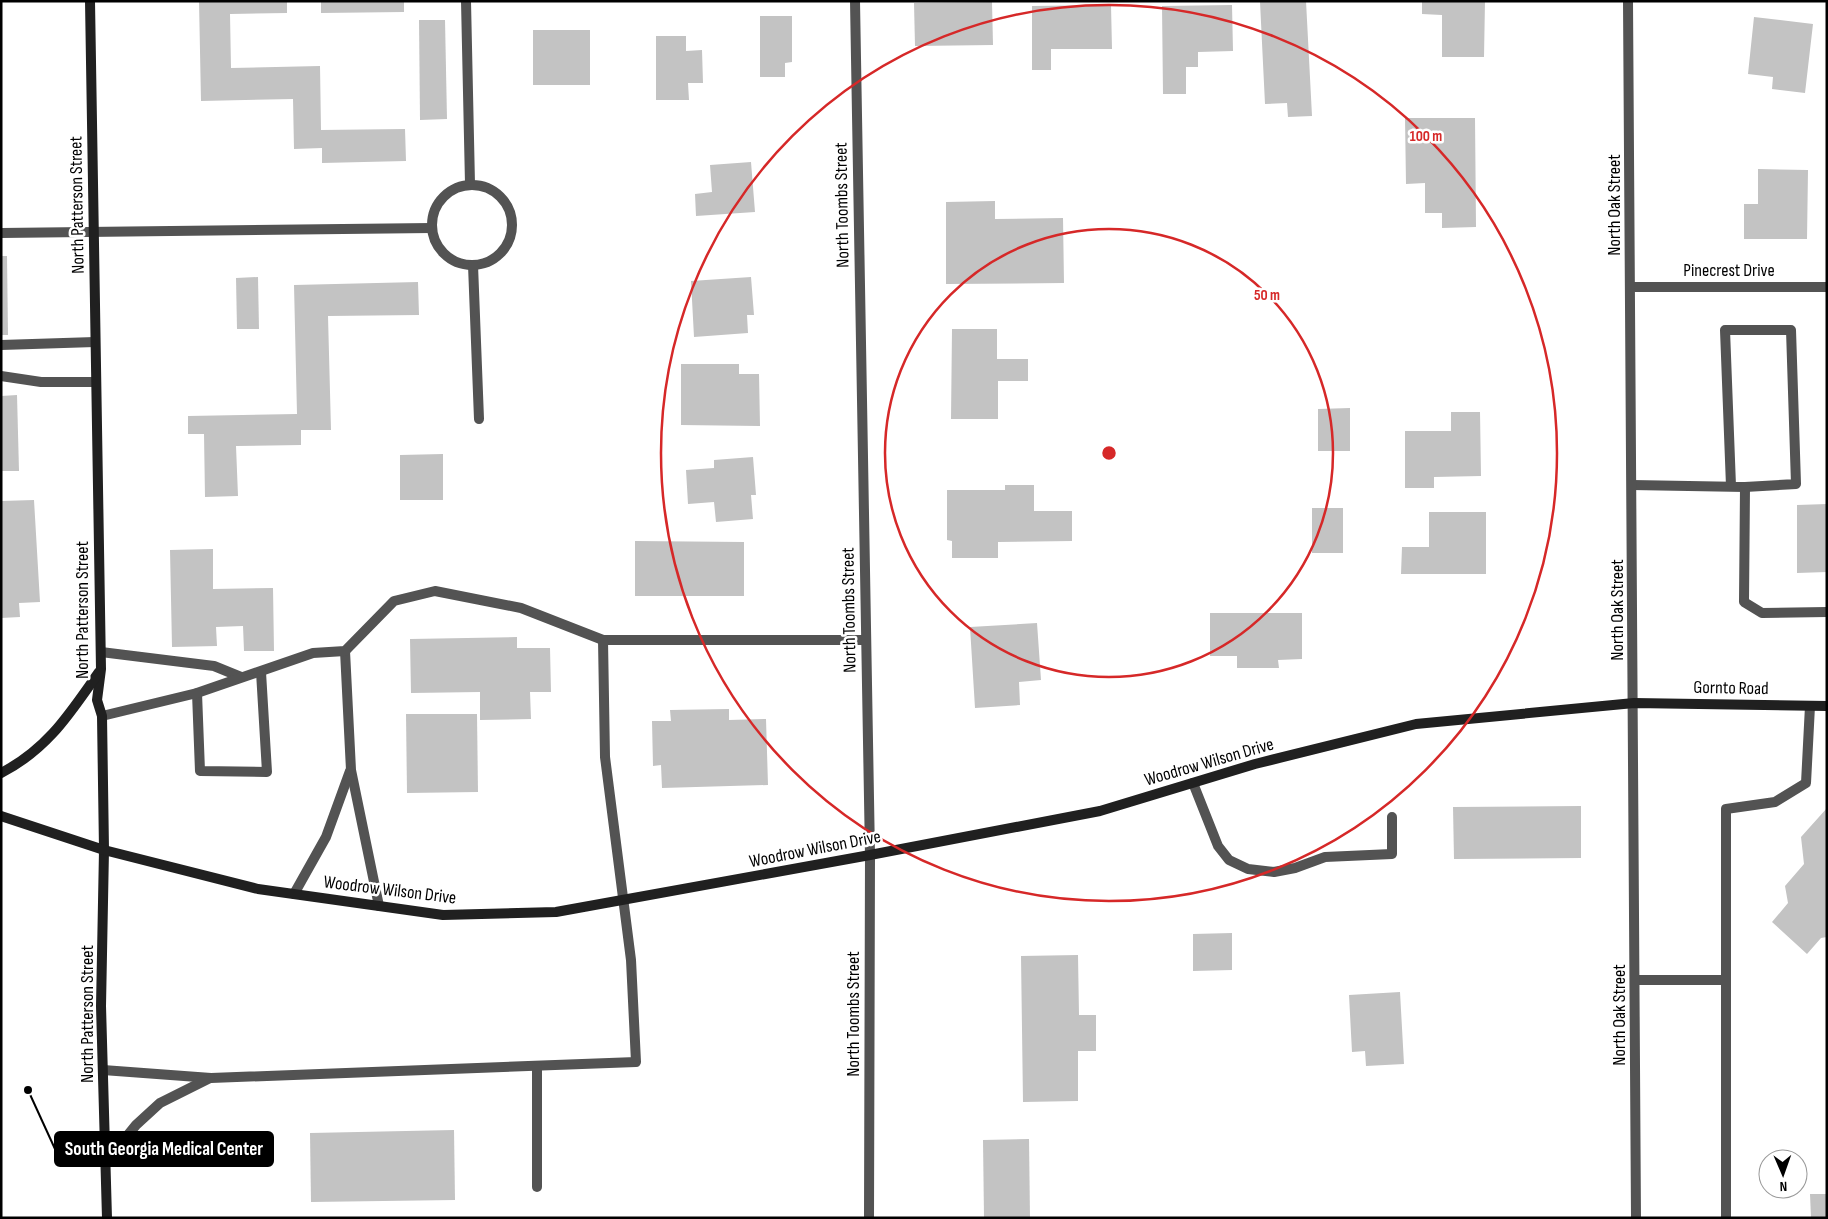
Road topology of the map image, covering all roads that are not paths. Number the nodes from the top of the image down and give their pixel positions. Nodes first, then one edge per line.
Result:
1 (90, 1) edge
2 (466, 1) edge
3 (855, 1) edge
4 (1628, 1) edge
5 (470, 184) junction
6 (432, 228) junction
7 (93, 230) junction
8 (1, 233) edge
9 (473, 265) junction
10 (1631, 287) junction
11 (1827, 287) edge
12 (95, 342) junction
13 (1, 345) edge
14 (1, 376) edge
15 (96, 382) junction
16 (479, 419) dead end
17 (1632, 485) junction
18 (1731, 486) junction
19 (1745, 487) junction
20 (1827, 612) edge
21 (603, 640) junction
22 (866, 640) junction
23 (345, 651) junction
24 (101, 652) junction
25 (101, 669) junction
26 (261, 672) junction
27 (241, 677) junction
28 (197, 693) junction
29 (1634, 703) junction
30 (1810, 706) junction
31 (1827, 706) edge
32 (102, 716) junction
33 (351, 770) junction
34 (1, 773) edge
35 (1193, 783) junction
36 (1, 816) edge
37 (1392, 817) dead end
38 (104, 850) junction
39 (870, 856) junction
40 (294, 894) junction
41 (624, 899) junction
42 (379, 906) junction
43 (1635, 980) junction
44 (1726, 980) junction
45 (537, 1066) junction
46 (103, 1070) junction
47 (211, 1078) junction
48 (106, 1162) junction
49 (537, 1187) dead end
50 (107, 1218) edge
51 (869, 1218) edge
52 (1636, 1218) edge
53 (1726, 1218) edge

1 - 7 main road, North Patterson Street
2 - 5 street
3 - 22 street, North Toombs Street
4 - 10 street, North Oak Street
5 - 6 street
5 - 9 street
6 - 7 street
6 - 9 street
7 - 8 street
7 - 12 main road, North Patterson Street
9 - 16 street
10 - 11 street, Pinecrest Drive
10 - 17 street, North Oak Street
12 - 13 street
12 - 15 main road, North Patterson Street
14 - 15 street
15 - 24 main road, North Patterson Street
17 - 18 street
17 - 29 street, North Oak Street
18 - 19 street
18 - 19 street
19 - 20 street
21 - 22 street
21 - 23 street
21 - 41 street
22 - 39 street, North Toombs Street
23 - 26 street
23 - 33 street
24 - 25 main road, North Patterson Street
24 - 27 street
25 - 32 main road, North Patterson Street
25 - 34 main road
26 - 27 street
26 - 28 street
27 - 28 street
28 - 32 street
29 - 30 main road, Gornto Road
29 - 35 main road, Woodrow Wilson Drive
29 - 43 street, North Oak Street
30 - 31 main road, Gornto Road
30 - 44 street
32 - 38 main road, North Patterson Street
33 - 40 street
33 - 42 street
35 - 37 street
35 - 39 main road, Woodrow Wilson Drive
36 - 38 main road, Woodrow Wilson Drive
38 - 40 main road, Woodrow Wilson Drive
38 - 46 main road, North Patterson Street
39 - 41 main road, Woodrow Wilson Drive
39 - 51 street, North Toombs Street
40 - 42 main road, Woodrow Wilson Drive
41 - 42 main road, Woodrow Wilson Drive
41 - 45 street
43 - 44 street
43 - 52 street, North Oak Street
44 - 53 street
45 - 47 street
45 - 49 street
46 - 47 street
46 - 48 main road, North Patterson Street
47 - 48 street
48 - 50 main road, North Patterson Street

